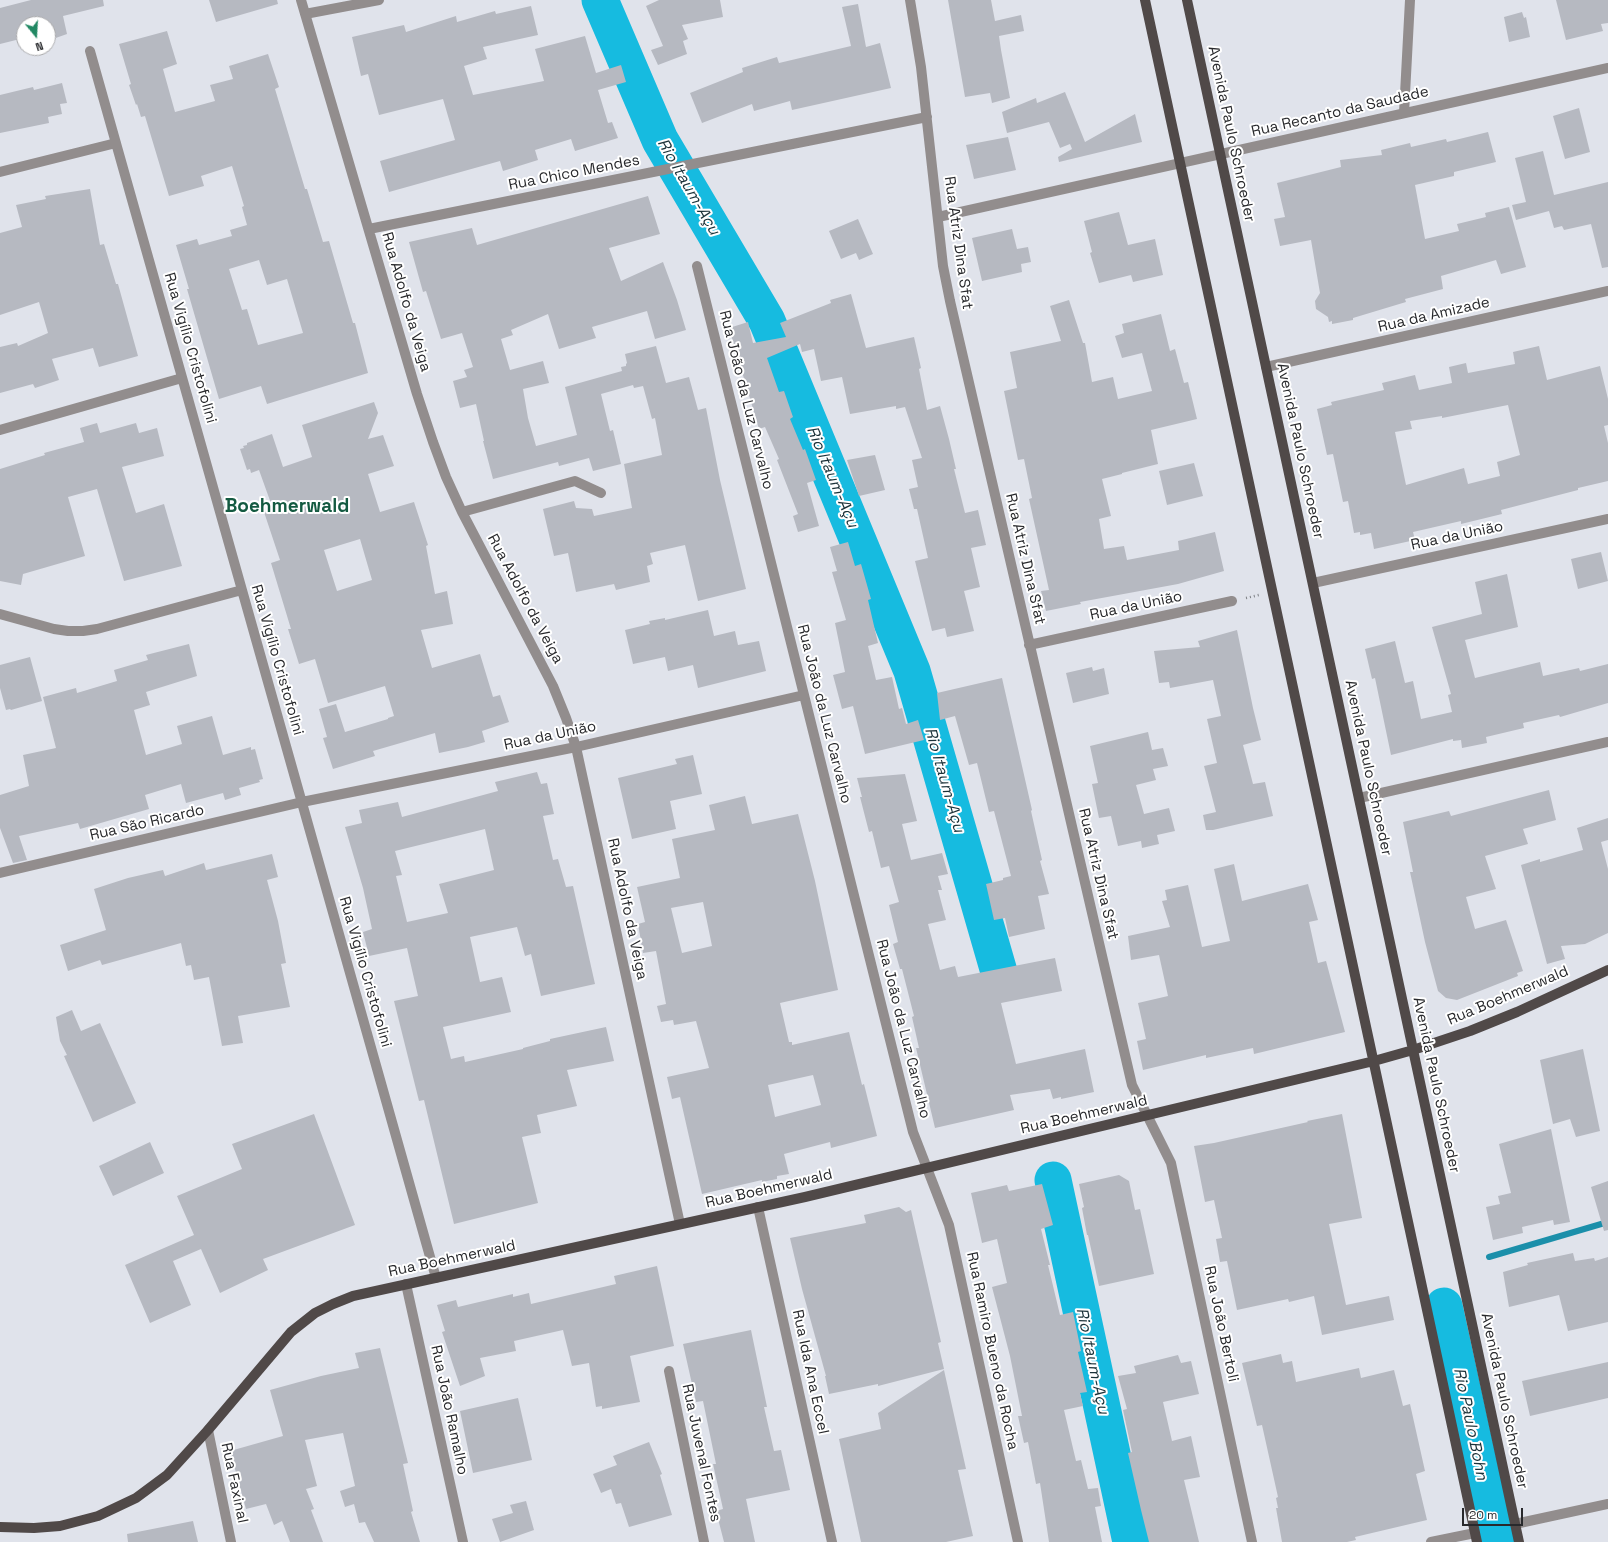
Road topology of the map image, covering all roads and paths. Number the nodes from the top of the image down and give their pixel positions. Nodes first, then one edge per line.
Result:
1 (301, 0) edge
2 (379, 0) edge
3 (910, 0) edge
4 (1145, 0) edge
5 (1187, 0) edge
6 (1410, 0) edge
7 (306, 14) junction
8 (90, 51) dead end
9 (1608, 68) edge
10 (1404, 113) junction
11 (927, 117) junction
12 (116, 142) junction
13 (1220, 154) junction
14 (1180, 163) junction
15 (0, 172) edge
16 (938, 217) junction
17 (369, 229) junction
18 (697, 266) dead end
19 (1608, 291) edge
20 (1266, 367) junction
21 (182, 378) junction
22 (0, 430) edge
23 (601, 493) dead end
24 (462, 512) junction
25 (1608, 519) edge
26 (1312, 583) junction
27 (242, 590) junction
28 (1273, 592) junction
29 (1232, 601) joint
30 (0, 614) edge
31 (1029, 645) junction
32 (804, 696) junction
33 (1608, 742) edge
34 (576, 747) junction
35 (1359, 798) junction
36 (302, 802) junction
37 (0, 873) edge
38 (1608, 970) edge
39 (1413, 1050) junction
40 (1374, 1061) junction
41 (1148, 1116) junction
42 (927, 1168) junction
43 (758, 1208) junction
44 (680, 1224) junction
45 (436, 1278) junction
46 (406, 1284) junction
47 (669, 1371) dead end
48 (208, 1430) junction
49 (1608, 1504) edge
50 (1515, 1524) junction
51 (0, 1527) edge
52 (1476, 1537) edge
53 (231, 1542) edge
54 (463, 1542) edge
55 (704, 1542) edge
56 (832, 1542) edge
57 (1018, 1542) edge
58 (1252, 1542) edge
59 (1431, 1542) edge
60 (1519, 1542) edge

1 - 7 street, Rua Adolfo da Veiga
2 - 7 street
3 - 11 street, Rua Atriz Dina Sfat
4 - 14 main road
5 - 13 main road, Avenida Paulo Schroeder
6 - 10 street
7 - 17 street, Rua Adolfo da Veiga
8 - 12 street, Rua Vigílio Cristofolini
9 - 10 street, Rua Recanto da Saudade
10 - 13 street, Rua Recanto da Saudade
11 - 16 street, Rua Atriz Dina Sfat
11 - 17 street, Rua Chico Mendes
12 - 15 street
12 - 21 street, Rua Vigílio Cristofolini
13 - 14 street, Rua Recanto da Saudade
13 - 20 main road, Avenida Paulo Schroeder
14 - 16 street, Rua Recanto da Saudade
14 - 28 main road
16 - 31 street, Rua Atriz Dina Sfat
17 - 24 street, Rua Adolfo da Veiga
18 - 32 street, Rua João da Luz Carvalho
19 - 20 street, Rua da Amizade
20 - 26 main road, Avenida Paulo Schroeder
21 - 22 street
21 - 27 street, Rua Vigílio Cristofolini
23 - 24 street
24 - 34 street, Rua Adolfo da Veiga
25 - 26 street, Rua da União
26 - 35 main road, Avenida Paulo Schroeder
27 - 30 street
27 - 36 street, Rua Vigílio Cristofolini
28 - 29 path
28 - 40 main road
29 - 31 street, Rua da União
31 - 41 street, Rua Atriz Dina Sfat
32 - 34 street, Rua da União
32 - 42 street, Rua João da Luz Carvalho
33 - 35 street
34 - 36 street, Rua da União
34 - 44 street, Rua Adolfo da Veiga
35 - 39 main road, Avenida Paulo Schroeder
36 - 37 street, Rua São Ricardo
36 - 45 street, Rua Vigílio Cristofolini
38 - 39 main road, Rua Boehmerwald
39 - 40 main road, Rua Boehmerwald
39 - 50 main road, Avenida Paulo Schroeder
40 - 41 main road, Rua Boehmerwald
40 - 52 main road
41 - 42 main road, Rua Boehmerwald
41 - 58 street, Rua João Bertoli
42 - 43 main road, Rua Boehmerwald
42 - 57 street, Rua Ramiro Bueno da Rocha
43 - 44 main road, Rua Boehmerwald
43 - 56 street, Rua Ida Ana Eccel
44 - 45 main road, Rua Boehmerwald
45 - 46 main road, Rua Boehmerwald
46 - 48 main road, Rua Boehmerwald
46 - 54 street, Rua João Ramalho
47 - 55 street, Rua Juvenal Fontes
48 - 51 main road, Rua Boehmerwald
48 - 53 street, Rua Faxinal
49 - 50 street
50 - 60 main road, Avenida Paulo Schroeder
52 - 59 street

